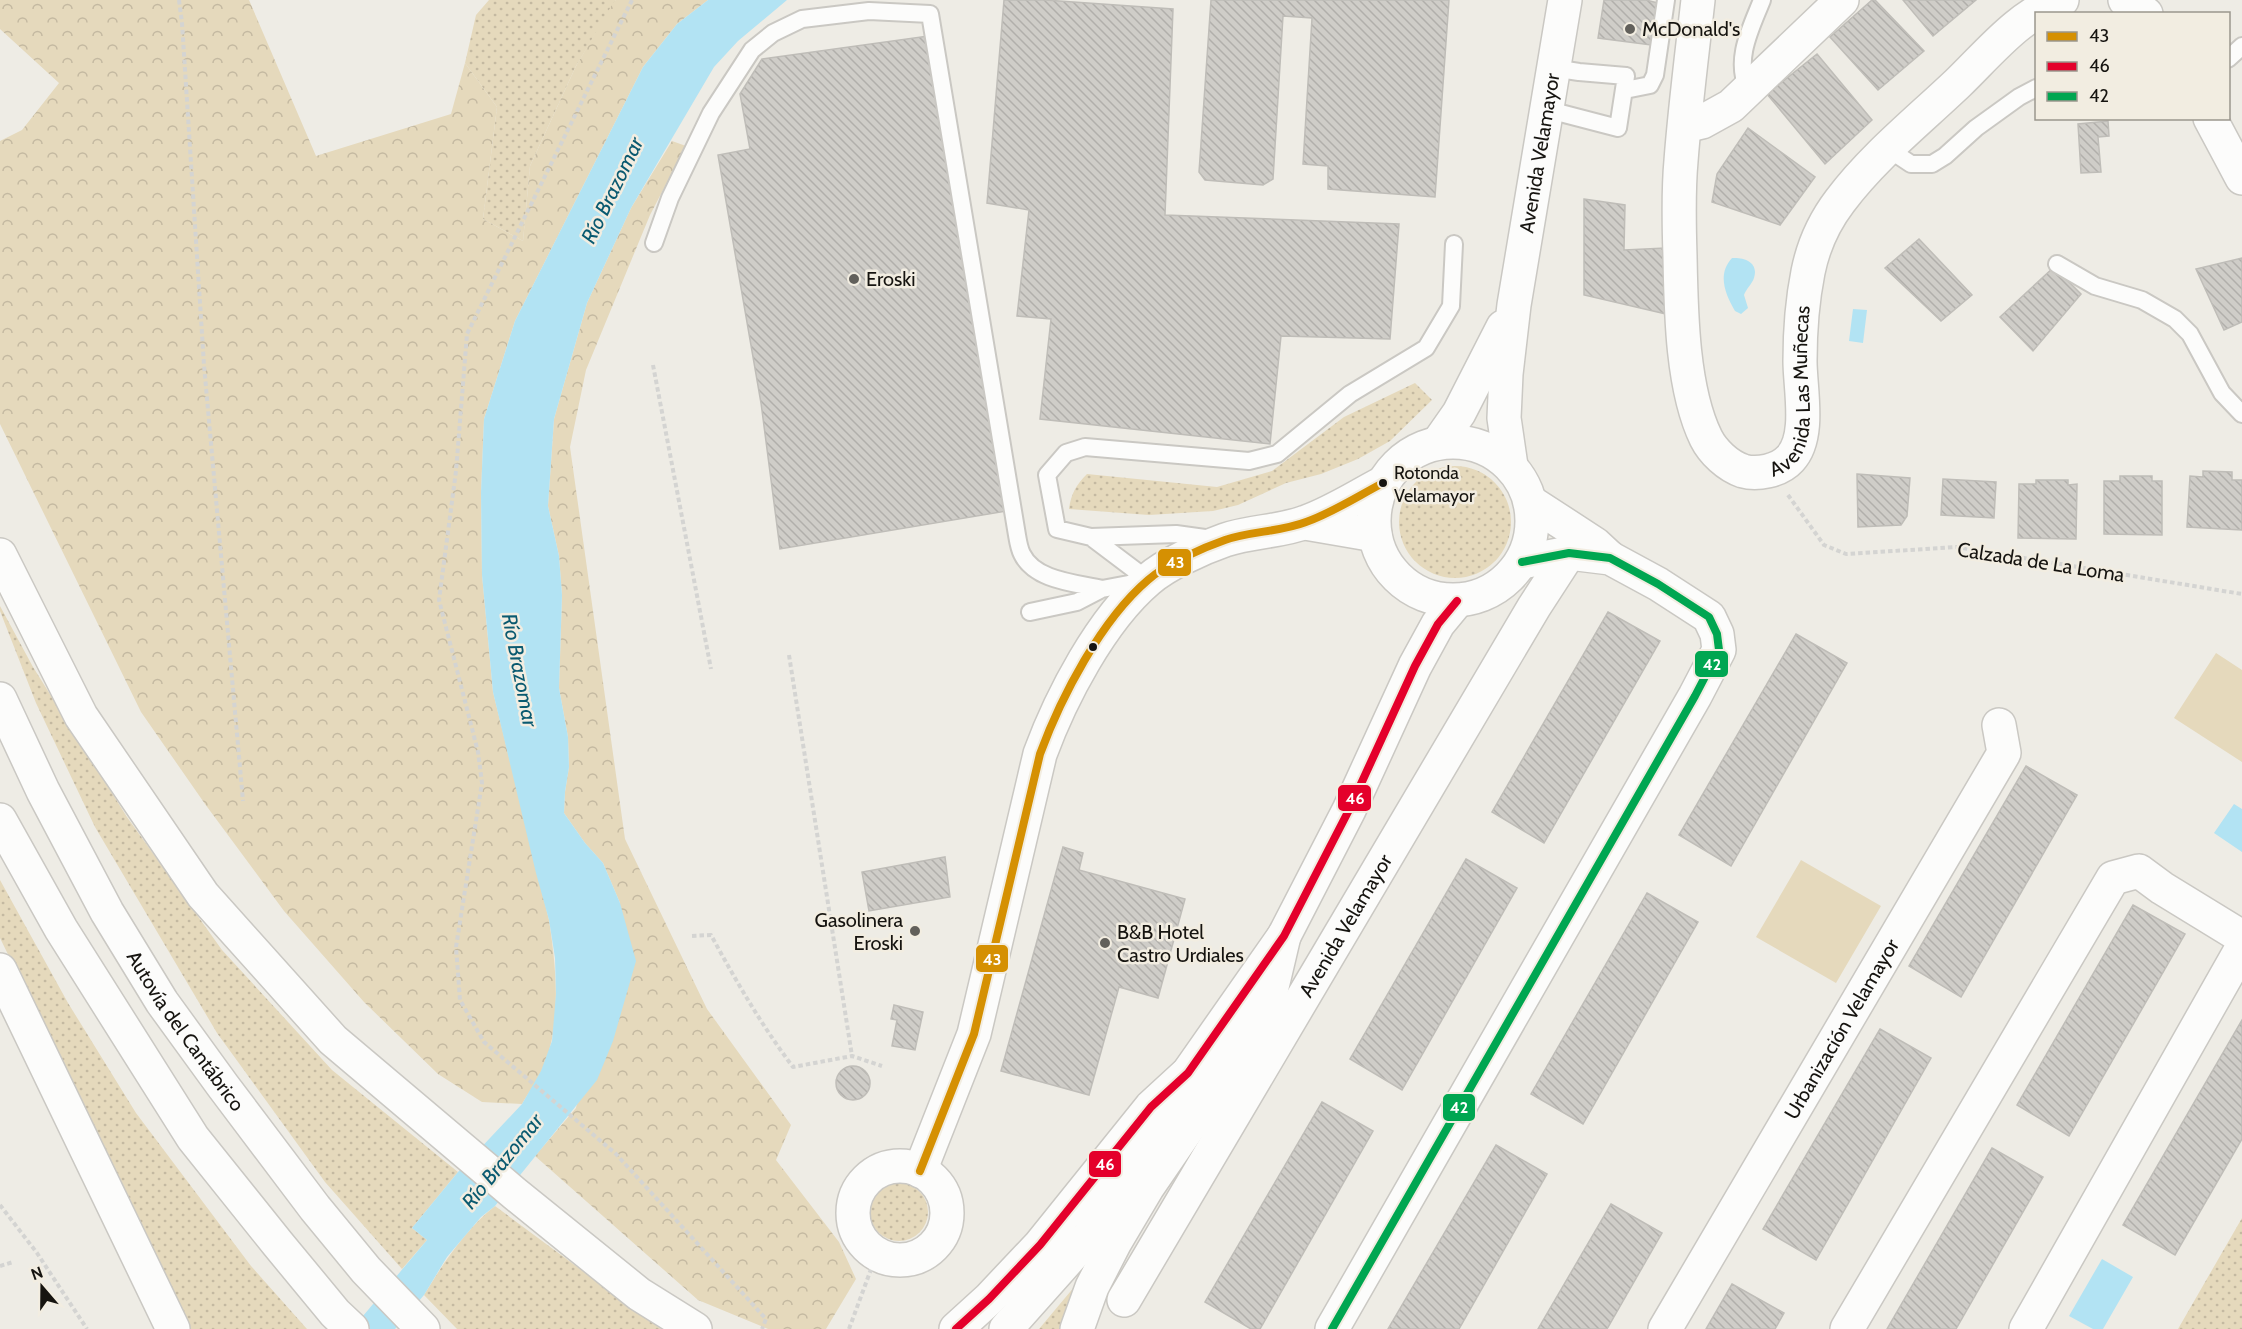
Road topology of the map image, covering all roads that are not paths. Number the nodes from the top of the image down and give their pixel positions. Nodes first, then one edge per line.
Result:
1 (1565, 0) edge
2 (1666, 0) edge
3 (1698, 0) edge
4 (1762, 0) edge
5 (1842, 0) edge
6 (2062, 0) edge
7 (2125, 0) edge
8 (2038, 12) edge
9 (2143, 12) edge
10 (2035, 14) edge
11 (2242, 46) edge
12 (2230, 58) edge
13 (1553, 68) junction
14 (1748, 89) junction
15 (2035, 89) edge
16 (1625, 90) junction
17 (1545, 109) junction
18 (2211, 120) edge
19 (1685, 126) junction
20 (1887, 148) junction
21 (2242, 178) edge
22 (654, 243) dead end
23 (1454, 243) dead end
24 (2057, 264) dead end
25 (1514, 305) junction
26 (2242, 414) edge
27 (1438, 443) junction
28 (1511, 466) junction
29 (1383, 483) junction
30 (1532, 503) junction
31 (1305, 523) junction
32 (1375, 535) junction
33 (1091, 537) junction
34 (1225, 540) junction
35 (1569, 553) junction
36 (0, 555) edge
37 (1610, 558) junction
38 (1522, 562) junction
39 (1148, 580) junction
40 (1408, 587) junction
41 (1102, 589) junction
42 (1457, 601) junction
43 (1030, 612) dead end
44 (1415, 666) junction
45 (0, 699) edge
46 (1999, 725) dead end
47 (0, 820) edge
48 (1284, 936) junction
49 (2242, 937) edge
50 (2242, 948) edge
51 (0, 970) edge
52 (1188, 1072) junction
53 (920, 1171) junction
54 (1124, 1300) dead end
55 (344, 1321) edge
56 (173, 1329) edge
57 (423, 1329) edge
58 (695, 1329) edge
59 (956, 1329) edge
60 (1006, 1329) edge
61 (1077, 1329) edge
62 (1332, 1329) edge
63 (1665, 1329) edge
64 (1847, 1329) edge
65 (2026, 1329) edge

1 - 13 main road, Avenida Velamayor
2 - 16 lane
3 - 19 main road, Avenida Las Muñecas
4 - 14 lane
5 - 14 main road
6 - 8 main road, Avenida Las Muñecas
7 - 9 main road
10 - 20 main road, Avenida Las Muñecas
11 - 12 lane
13 - 16 lane
13 - 17 main road, Avenida Velamayor
14 - 19 main road
15 - 20 lane
16 - 17 lane
17 - 25 main road, Avenida Velamayor
18 - 21 main road
19 - 20 main road, Avenida Las Muñecas
22 - 41 lane
23 - 33 lane
24 - 26 lane
25 - 27 main road, Avenida Velamayor
25 - 28 main road, Avenida Velamayor
27 - 28 main road
27 - 29 main road
28 - 30 main road
29 - 31 main road
29 - 32 main road
30 - 37 main road
30 - 38 main road
31 - 32 main road
31 - 34 main road
32 - 40 main road
33 - 34 lane
33 - 39 lane
34 - 39 main road
35 - 37 main road
35 - 38 main road
35 - 54 main road, Avenida Velamayor
36 - 58 main road
37 - 62 main road
38 - 42 main road
39 - 41 lane
39 - 53 main road
40 - 42 main road
40 - 44 main road
41 - 43 lane
42 - 44 main road
44 - 48 main road
45 - 57 main road, Autovía del Cantábrico
46 - 63 main road, Urbanización Velamayor
47 - 55 main road
48 - 52 main road
48 - 61 main road
49 - 64 main road
50 - 65 main road
51 - 56 main road
52 - 59 main road
52 - 60 main road
53 - 53 main road

